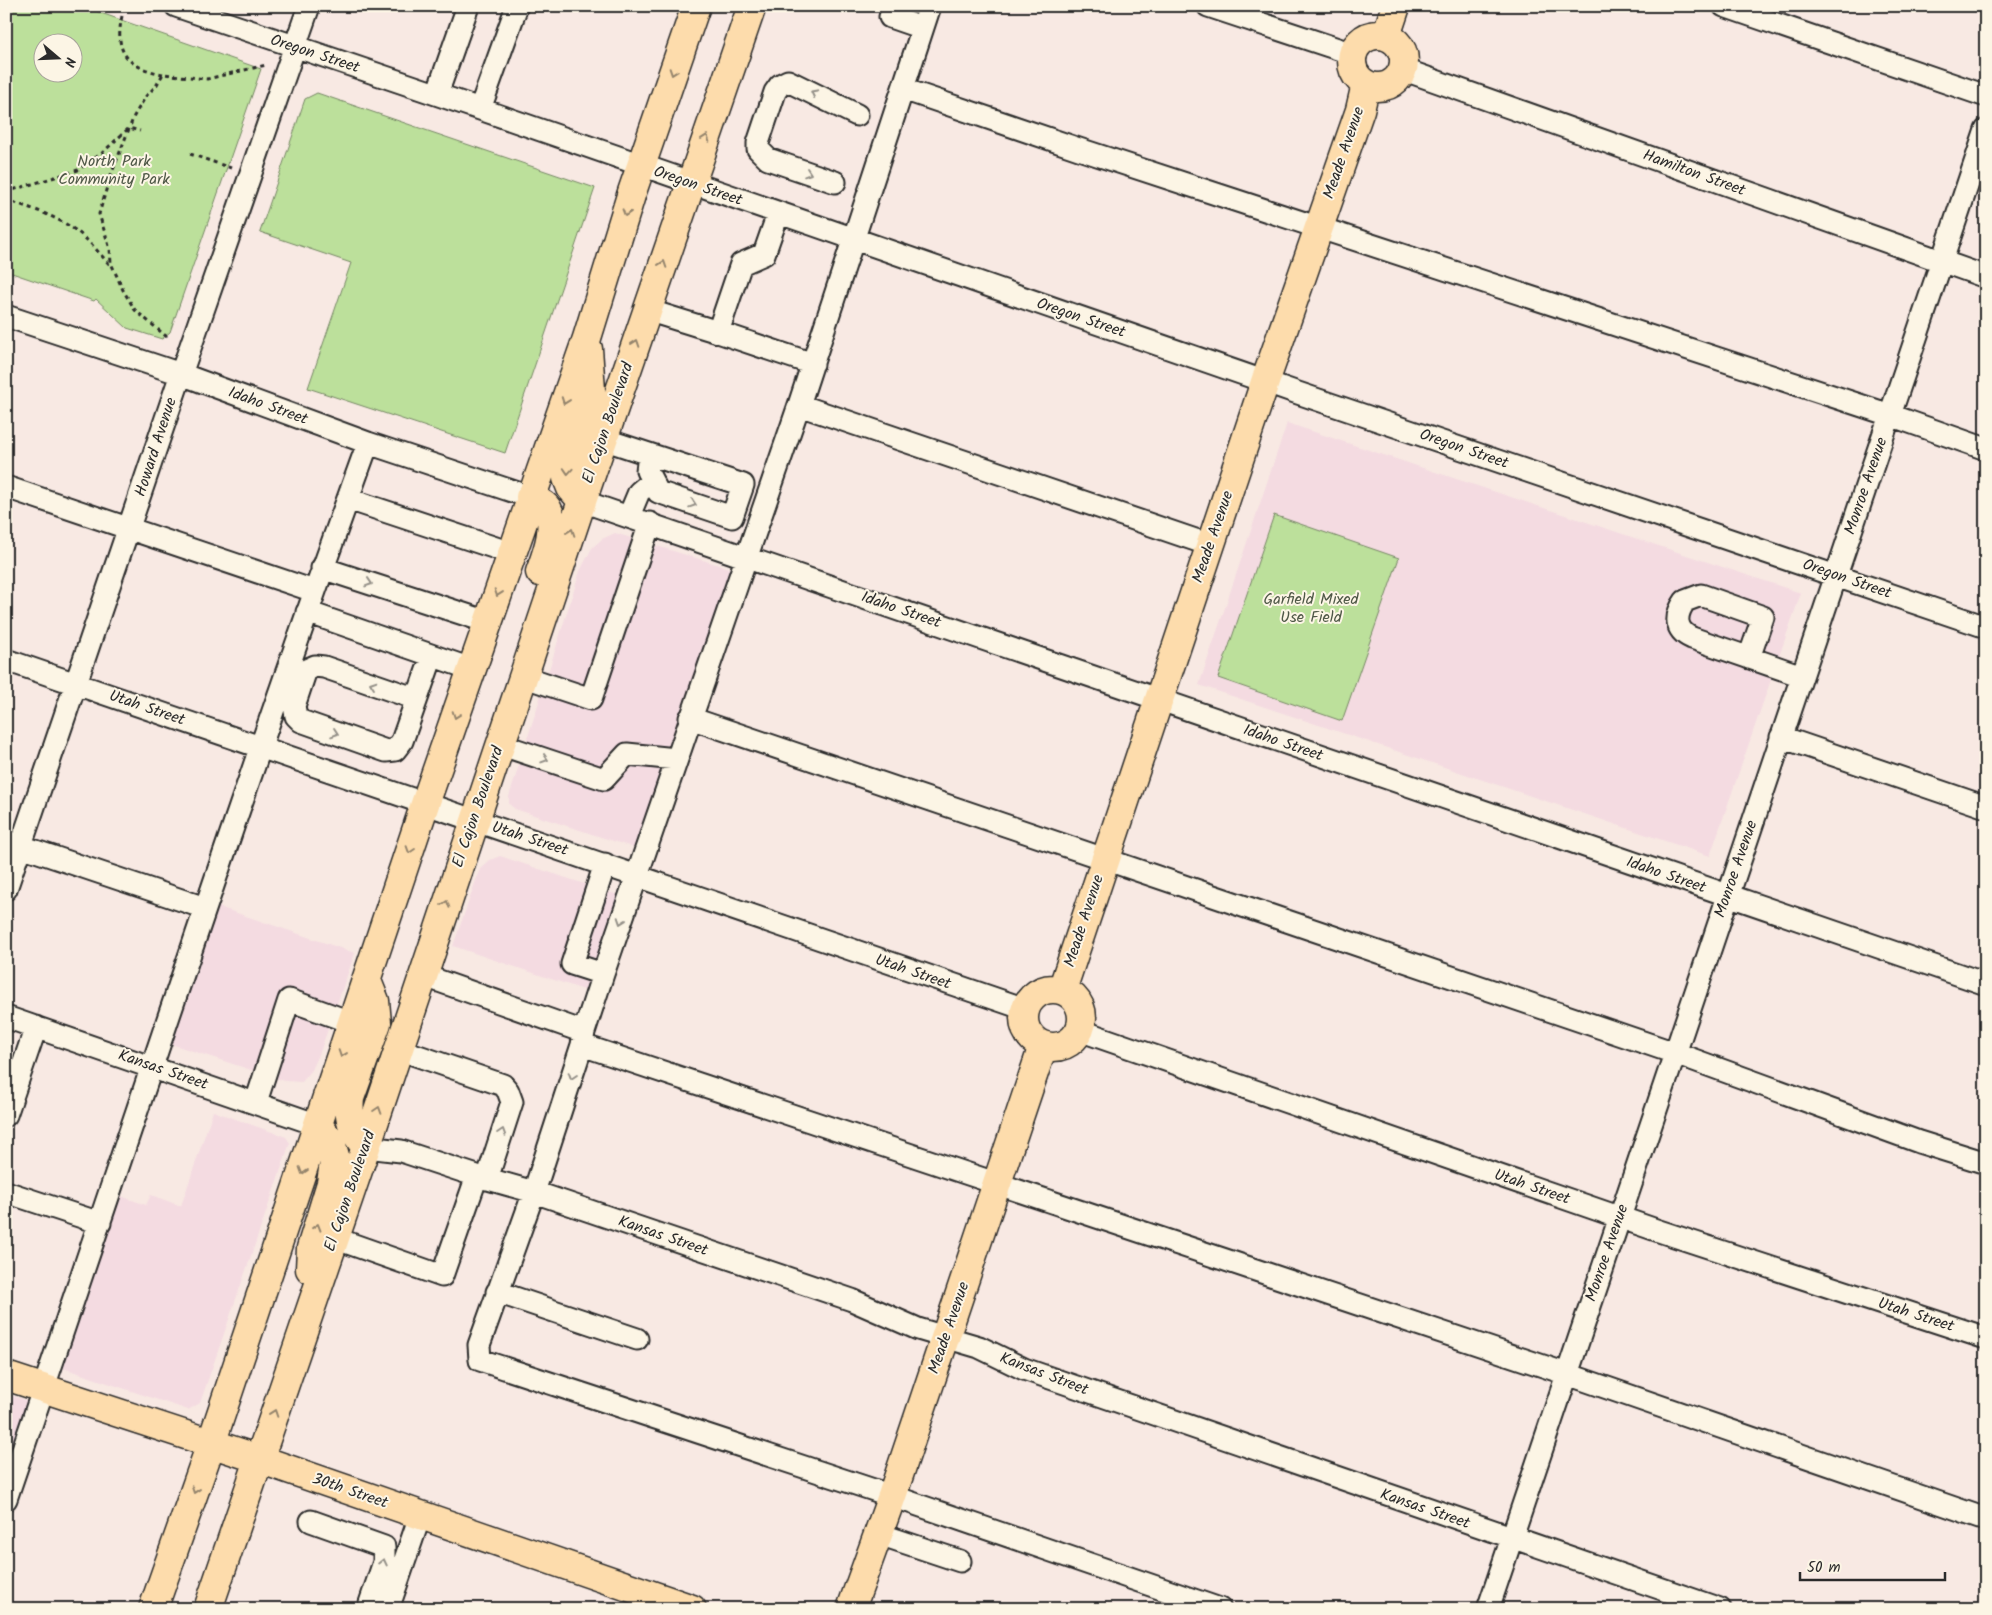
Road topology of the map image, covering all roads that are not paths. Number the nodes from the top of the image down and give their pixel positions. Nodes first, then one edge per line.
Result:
1 (176, 6) edge
2 (309, 6) edge
3 (468, 6) edge
4 (516, 6) edge
5 (696, 6) edge
6 (752, 6) edge
7 (930, 6) edge
8 (1208, 6) edge
9 (1396, 6) edge
10 (1724, 6) edge
11 (897, 14) edge
12 (922, 28) junction
13 (1386, 36) junction
14 (296, 48) junction
15 (1353, 54) junction
16 (1402, 69) junction
17 (1366, 84) junction
18 (903, 89) junction
19 (437, 94) junction
20 (1986, 96) edge
21 (480, 109) junction
22 (857, 115) dead end
23 (1986, 130) edge
24 (641, 167) junction
25 (835, 182) dead end
26 (690, 184) junction
27 (778, 214) junction
28 (1319, 226) junction
29 (854, 239) junction
30 (1942, 262) junction
31 (1986, 277) edge
32 (647, 310) junction
33 (6, 316) edge
34 (718, 332) junction
35 (587, 338) junction
36 (813, 364) junction
37 (181, 374) junction
38 (1265, 382) junction
39 (800, 405) junction
40 (1890, 415) junction
41 (603, 439) junction
42 (368, 443) junction
43 (1986, 449) edge
44 (649, 454) junction
45 (651, 482) junction
46 (6, 487) edge
47 (530, 497) junction
48 (348, 499) junction
49 (582, 501) junction
50 (629, 516) junction
51 (650, 523) junction
52 (130, 529) junction
53 (1210, 544) junction
54 (511, 553) junction
55 (746, 556) junction
56 (322, 568) junction
57 (1836, 574) junction
58 (314, 591) junction
59 (307, 612) junction
60 (488, 622) junction
61 (1986, 627) edge
62 (534, 643) junction
63 (432, 656) junction
64 (1749, 658) dead end
65 (6, 660) edge
66 (471, 669) junction
67 (522, 676) junction
68 (1802, 676) junction
69 (77, 684) junction
70 (419, 692) junction
71 (1158, 700) junction
72 (690, 718) junction
73 (1781, 737) junction
74 (499, 744) junction
75 (261, 748) junction
76 (676, 759) junction
77 (425, 804) junction
78 (1986, 806) edge
79 (473, 820) junction
80 (14, 843) edge
81 (1105, 858) junction
82 (605, 864) junction
83 (637, 875) junction
84 (6, 889) edge
85 (1727, 896) junction
86 (205, 908) junction
87 (603, 974) junction
88 (422, 975) junction
89 (367, 981) junction
90 (1986, 984) edge
91 (1062, 990) junction
92 (1026, 1009) junction
93 (6, 1017) edge
94 (353, 1023) junction
95 (36, 1027) junction
96 (1080, 1030) junction
97 (583, 1038) junction
98 (1043, 1046) junction
99 (398, 1049) junction
100 (1675, 1053) junction
101 (153, 1066) junction
102 (256, 1102) junction
103 (6, 1116) edge
104 (318, 1125) junction
105 (366, 1147) junction
106 (1986, 1163) edge
107 (482, 1178) junction
108 (997, 1184) junction
109 (6, 1192) edge
110 (534, 1192) junction
111 (1619, 1217) junction
112 (100, 1223) junction
113 (334, 1238) junction
114 (316, 1292) junction
115 (497, 1292) junction
116 (946, 1338) junction
117 (1986, 1338) edge
118 (637, 1339) dead end
119 (1567, 1374) junction
120 (6, 1376) edge
121 (44, 1388) junction
122 (212, 1444) junction
123 (259, 1459) junction
124 (892, 1496) junction
125 (6, 1499) edge
126 (420, 1516) junction
127 (1986, 1519) edge
128 (311, 1521) dead end
129 (879, 1534) junction
130 (1511, 1538) junction
131 (960, 1561) dead end
132 (153, 1609) edge
133 (208, 1609) edge
134 (368, 1609) edge
135 (388, 1609) edge
136 (692, 1609) edge
137 (851, 1609) edge
138 (1220, 1609) edge
139 (1488, 1609) edge
140 (1720, 1609) edge

1 - 14 street, Oregon Street
2 - 14 street, Howard Avenue
3 - 19 street
4 - 21 street
5 -> 24 main road
26 -> 6 main road, El Cajon Boulevard
7 - 12 street
8 - 15 street
9 - 13 main road
10 - 20 street
11 - 12 street
12 - 18 street
13 - 15 main road
13 - 16 main road
14 - 19 street, Oregon Street
14 - 37 street, Howard Avenue
15 - 17 main road
16 - 17 main road
16 - 30 street, Hamilton Street
17 - 28 main road, Meade Avenue
18 - 28 street
18 - 29 street
19 - 21 street, Oregon Street
21 - 24 street, Oregon Street
22 -> 25 street
23 - 30 street, Monroe Avenue
24 - 26 street, Oregon Street
24 -> 35 main road
26 - 27 street, Oregon Street
32 -> 26 main road, El Cajon Boulevard
27 - 29 street, Oregon Street
27 - 34 street
28 - 38 main road, Meade Avenue
28 - 40 street
29 - 36 street
29 - 38 street, Oregon Street
30 - 31 street, Hamilton Street
30 - 40 street, Monroe Avenue
32 - 34 street
41 -> 32 main road, El Cajon Boulevard
33 - 37 street, Idaho Street
34 - 36 street
35 -> 47 main road
35 -> 49 main road
36 - 39 street
37 - 42 street, Idaho Street
37 - 52 street, Howard Avenue
38 - 53 main road, Meade Avenue
38 - 57 street, Oregon Street
39 - 53 street
39 - 55 street
40 - 43 street
40 - 57 street, Monroe Avenue
41 - 44 street
41 - 49 main road, El Cajon Boulevard
42 - 47 street, Idaho Street
42 - 48 street
44 - 45 street
45 -> 44 street
45 - 50 street
46 - 52 street
47 - 54 main road
47 - 62 main road
48 - 54 street
48 - 56 street
49 - 50 street, Idaho Street
62 -> 49 main road, El Cajon Boulevard
50 - 51 street, Idaho Street
51 - 55 street, Idaho Street
51 - 67 street
52 - 58 street
52 - 69 street, Howard Avenue
53 - 71 main road, Meade Avenue
54 -> 60 main road
55 - 71 street, Idaho Street
55 - 72 street
56 - 58 street
56 -> 60 street
57 - 61 street, Oregon Street
57 - 68 street, Monroe Avenue
58 - 59 street
59 - 63 street
59 - 75 street
60 - 66 main road
62 - 67 main road, El Cajon Boulevard
63 - 66 street
63 - 70 street
64 - 68 street
65 - 69 street, Utah Street
66 -> 77 main road
67 - 74 main road, El Cajon Boulevard
68 - 73 street, Monroe Avenue
69 - 75 street, Utah Street
69 - 80 street, Howard Avenue
70 -> 70 street
71 - 81 main road, Meade Avenue
71 - 85 street, Idaho Street
72 - 76 street
72 - 81 street
73 - 78 street
73 - 85 street, Monroe Avenue
74 -> 76 street
74 - 79 main road, El Cajon Boulevard
75 - 77 street, Utah Street
75 - 86 street
76 - 83 street
77 - 79 street, Utah Street
77 -> 89 main road
79 - 82 street, Utah Street
88 -> 79 main road, El Cajon Boulevard
80 - 84 street, Howard Avenue
80 - 86 street
81 - 91 main road, Meade Avenue
81 - 100 street
82 - 83 street, Utah Street
82 - 87 street
83 -> 87 street
83 - 92 street, Utah Street
85 - 90 street, Idaho Street
85 - 100 street, Monroe Avenue
86 - 101 street
87 - 97 street
88 - 97 street
88 - 99 main road, El Cajon Boulevard
89 - 94 main road
89 - 105 main road
91 - 92 main road
91 - 96 main road
92 - 98 main road
93 - 95 street, Kansas Street
94 - 102 street
94 -> 104 main road
95 - 101 street, Kansas Street
95 - 103 street
96 - 98 main road
96 - 111 street, Utah Street
97 - 108 street
97 -> 110 street
98 - 108 main road, Meade Avenue
105 -> 99 main road, El Cajon Boulevard
107 -> 99 street
100 - 106 street
100 - 111 street, Monroe Avenue
101 - 102 street, Kansas Street
101 - 112 street
102 - 104 street, Kansas Street
114 -> 104 main road
104 -> 122 main road
105 - 107 street, Kansas Street
105 - 113 main road, El Cajon Boulevard
107 - 110 street, Kansas Street
107 - 113 street
108 - 116 main road, Meade Avenue
108 - 119 street
109 - 112 street
110 - 115 street
110 - 116 street, Kansas Street
111 - 117 street, Utah Street
111 - 119 street, Monroe Avenue
112 - 121 street
113 - 114 main road, El Cajon Boulevard
123 -> 114 main road, El Cajon Boulevard
115 - 118 street
115 - 124 street
116 - 124 main road, Meade Avenue
116 - 130 street, Kansas Street
119 - 127 street
119 - 130 street, Monroe Avenue
120 - 121 main road, 30th Street
121 - 122 main road, 30th Street
121 - 125 street
122 - 123 main road, 30th Street
122 -> 132 main road
123 - 126 main road, 30th Street
123 - 133 main road, El Cajon Boulevard
124 - 129 main road, Meade Avenue
124 - 138 street
126 - 135 street
126 - 136 main road, 30th Street
134 -> 128 street
129 - 131 street
129 - 137 main road, Meade Avenue
130 - 139 street, Monroe Avenue
130 - 140 street, Kansas Street

